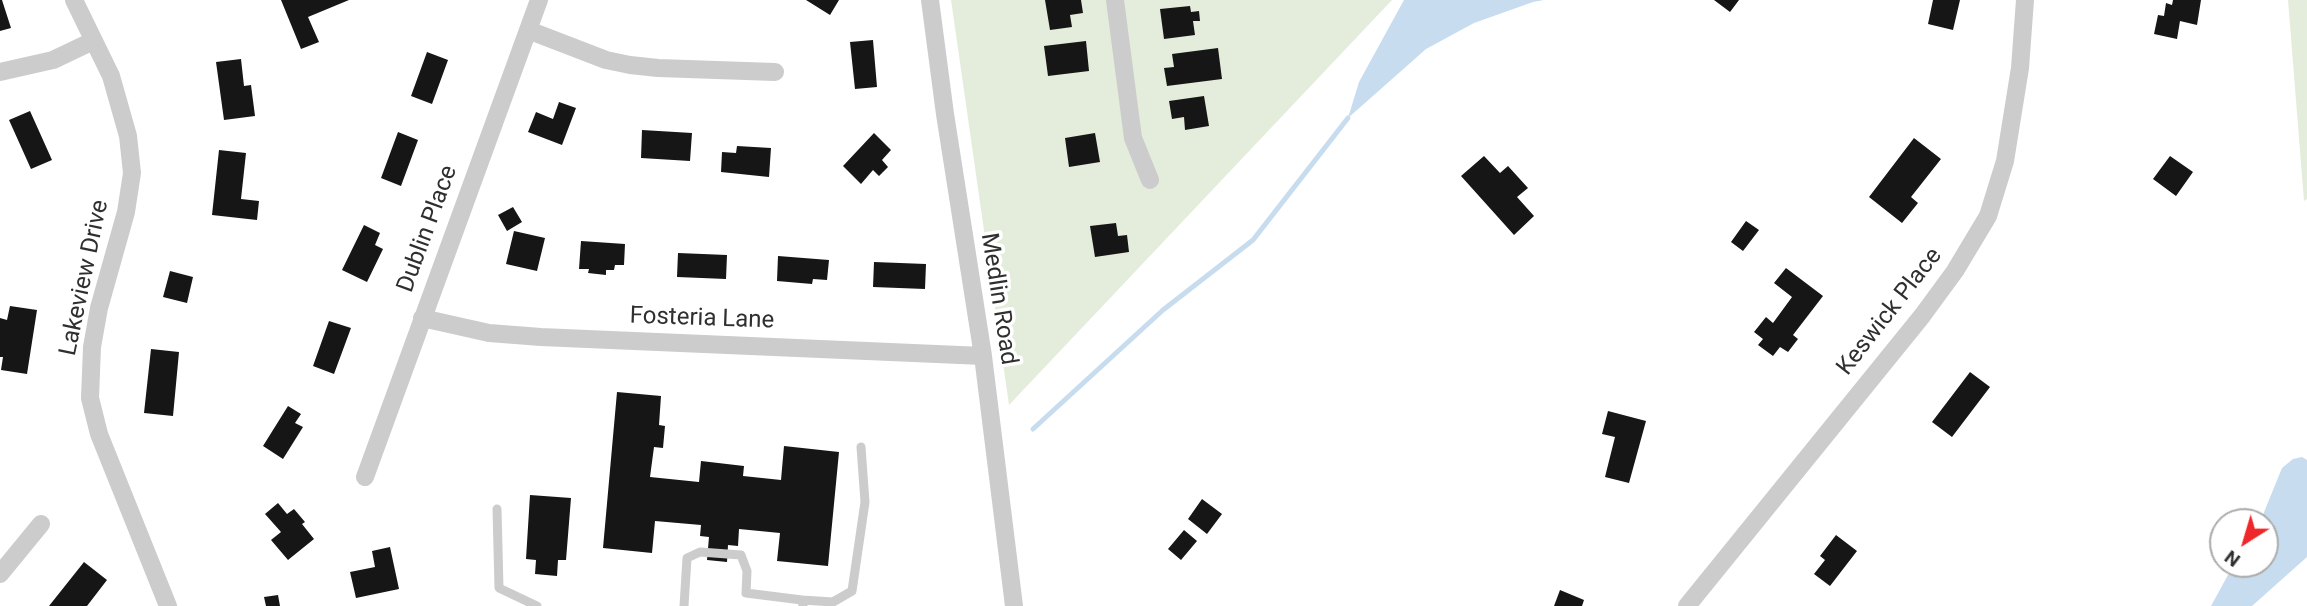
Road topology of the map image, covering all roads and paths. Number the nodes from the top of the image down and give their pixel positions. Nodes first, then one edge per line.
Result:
1 (74, 0) edge
2 (539, 0) edge
3 (930, 0) edge
4 (1115, 0) edge
5 (2025, 0) edge
6 (528, 30) junction
7 (93, 41) junction
8 (0, 72) edge
9 (775, 72) dead end
10 (1150, 180) dead end
11 (422, 318) junction
12 (983, 356) junction
13 (861, 447) dead end
14 (365, 477) dead end
15 (497, 509) dead end
16 (41, 524) dead end
17 (0, 574) edge
18 (802, 603) edge
19 (168, 606) edge
20 (537, 606) edge
21 (684, 606) edge
22 (1014, 606) edge
23 (1687, 606) edge

1 - 7 street, Lakeview Drive
2 - 6 street, Dublin Place
3 - 12 street, Medlin Road
4 - 10 street
5 - 23 street, Keswick Place
6 - 9 street
6 - 11 street, Dublin Place
7 - 8 street
7 - 19 street, Lakeview Drive
11 - 12 street, Fosteria Lane
11 - 14 street, Dublin Place
12 - 22 street, Medlin Road
13 - 18 lane
15 - 20 lane
16 - 17 street
18 - 21 lane

